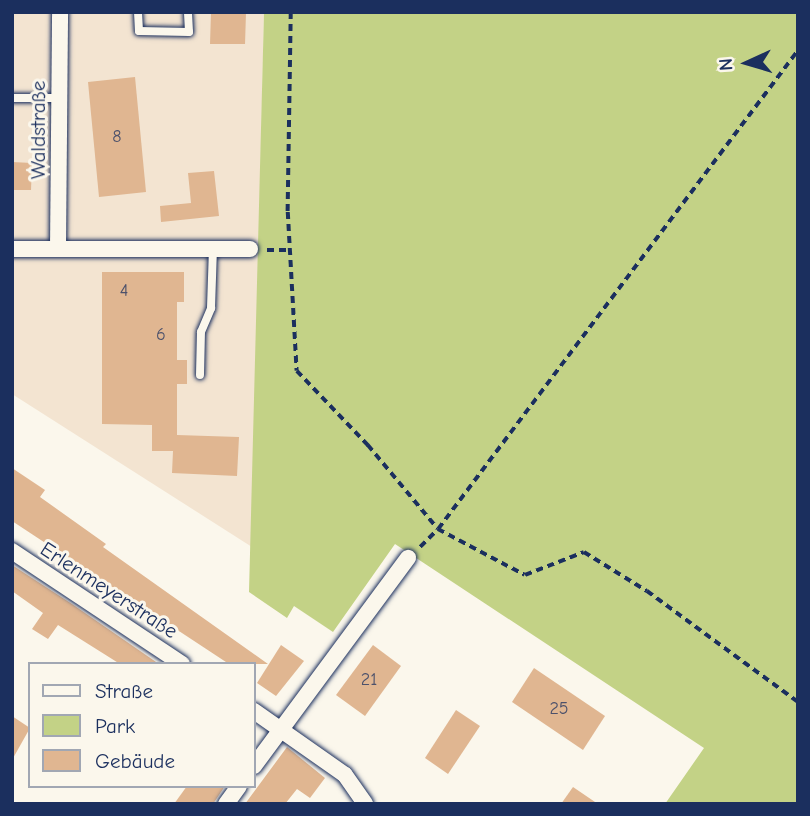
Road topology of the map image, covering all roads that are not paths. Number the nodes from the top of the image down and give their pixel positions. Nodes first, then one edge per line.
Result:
1 (60, 12) edge
2 (138, 12) edge
3 (188, 12) edge
4 (12, 98) edge
5 (60, 98) junction
6 (12, 249) edge
7 (58, 249) junction
8 (213, 249) junction
9 (250, 249) road end
10 (200, 375) dead end
11 (12, 551) edge
12 (408, 558) road end
13 (179, 662) edge
14 (256, 712) edge
15 (281, 729) junction
16 (256, 763) edge
17 (238, 788) edge
18 (226, 804) edge
19 (365, 804) edge

1 - 5 street, Waldstraße
2 - 3 lane
4 - 5 lane
5 - 7 street, Waldstraße
6 - 7 street
7 - 8 street
8 - 9 street
8 - 10 lane
11 - 13 street, Erlenmeyerstraße
12 - 15 street
14 - 15 street
15 - 16 street
15 - 19 street
17 - 18 street

